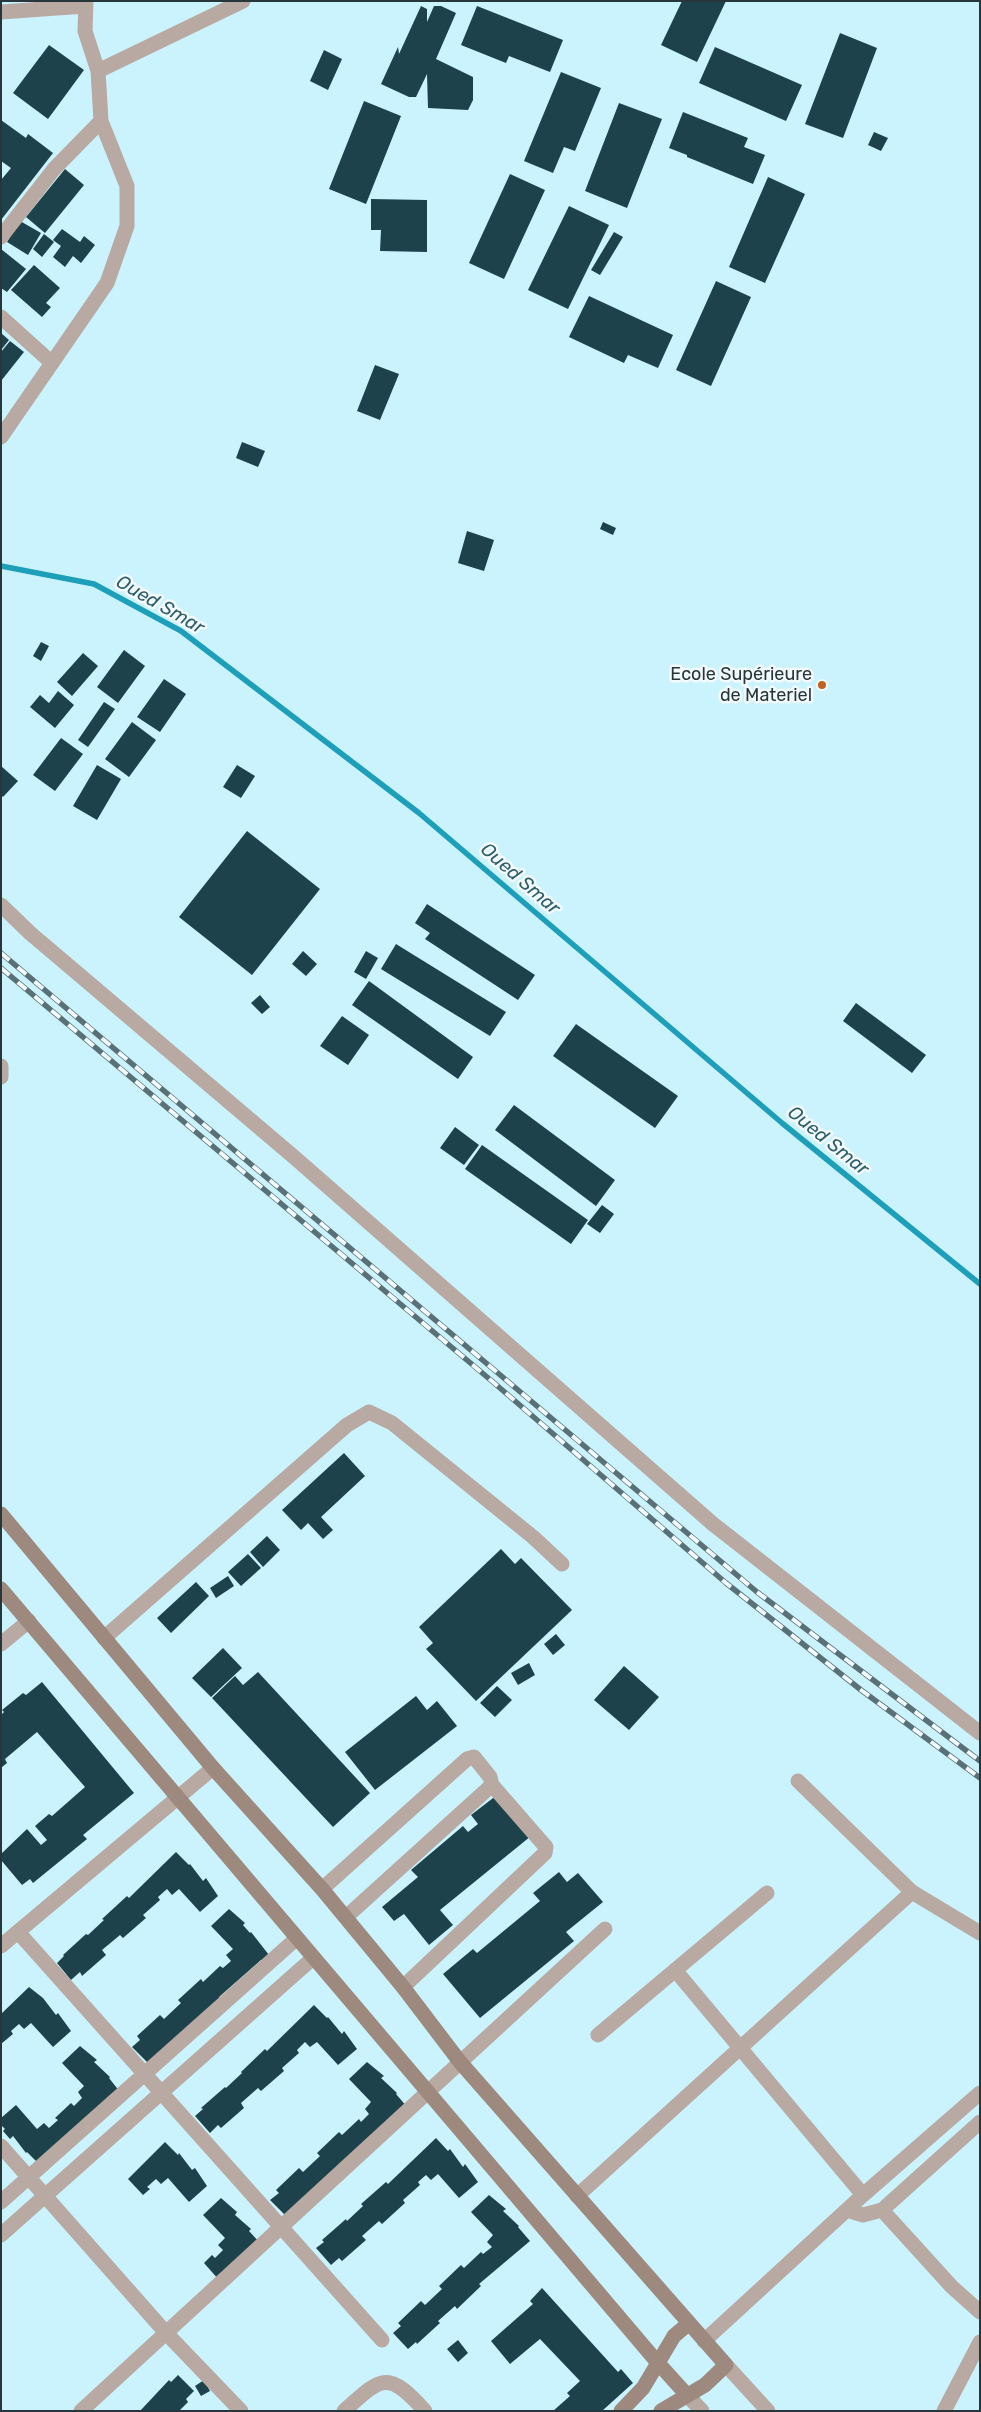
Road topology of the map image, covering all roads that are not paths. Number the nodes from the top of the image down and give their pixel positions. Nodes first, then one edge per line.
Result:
1 (243, 1) edge
2 (86, 4) edge
3 (1, 12) edge
4 (98, 71) junction
5 (101, 121) junction
6 (1, 237) edge
7 (1, 317) edge
8 (52, 363) junction
9 (1, 437) edge
10 (1, 905) edge
11 (1, 1066) edge
12 (1, 1077) edge
13 (1, 1514) edge
14 (562, 1564) dead end
15 (1, 1589) edge
16 (29, 1621) junction
17 (104, 1638) junction
18 (1, 1644) edge
19 (980, 1733) edge
20 (212, 1768) junction
21 (798, 1781) dead end
22 (492, 1785) junction
23 (178, 1797) junction
24 (322, 1889) junction
25 (912, 1892) junction
26 (767, 1893) dead end
27 (346, 1917) junction
28 (605, 1929) dead end
29 (18, 1932) junction
30 (980, 1933) edge
31 (297, 1938) junction
32 (1, 1946) edge
33 (313, 1958) junction
34 (675, 1970) junction
35 (403, 1987) junction
36 (598, 2036) dead end
37 (740, 2048) junction
38 (460, 2062) junction
39 (144, 2074) junction
40 (161, 2092) junction
41 (429, 2092) junction
42 (980, 2093) edge
43 (980, 2122) edge
44 (1, 2146) edge
45 (29, 2178) junction
46 (869, 2190) junction
47 (45, 2196) junction
48 (577, 2196) junction
49 (1, 2202) edge
50 (886, 2206) junction
51 (847, 2210) junction
52 (282, 2228) junction
53 (1, 2235) edge
54 (980, 2312) edge
55 (688, 2324) junction
56 (167, 2334) junction
57 (382, 2340) dead end
58 (704, 2341) junction
59 (980, 2342) edge
60 (658, 2363) junction
61 (726, 2365) junction
62 (687, 2395) junction
63 (81, 2411) edge
64 (241, 2411) edge
65 (344, 2411) edge
66 (425, 2411) edge
67 (621, 2411) edge
68 (661, 2411) edge
69 (702, 2411) edge
70 (768, 2411) edge
71 (944, 2411) edge

1 - 4 street
2 - 3 street
2 - 4 street
4 - 5 street
5 - 6 street
5 - 8 street
7 - 8 street
8 - 9 street
10 - 19 street
11 - 12 street
13 - 17 street
14 - 17 street
15 - 16 street
16 - 18 street
16 - 23 street
17 - 20 street
20 - 23 street
20 - 24 street
21 - 25 street
22 - 24 street
22 - 27 street
22 - 35 street
23 - 29 street
23 - 31 street
24 - 27 street
25 - 30 street
25 - 37 street
26 - 34 street
27 - 35 street
28 - 38 street
29 - 32 street
29 - 39 street
31 - 33 street
31 - 39 street
33 - 40 street
33 - 41 street
34 - 36 street
34 - 37 street
35 - 38 street
37 - 46 street
37 - 48 street
38 - 41 street
38 - 48 street
39 - 40 street
39 - 45 street
40 - 47 street
40 - 52 street
41 - 52 street
41 - 60 street
42 - 46 street
43 - 50 street
44 - 45 street
45 - 47 street
45 - 49 street
46 - 50 street
46 - 51 street
47 - 53 street
47 - 56 street
48 - 55 street
50 - 51 street
50 - 54 street
51 - 58 street
52 - 56 street
52 - 57 street
55 - 58 street
55 - 60 street
56 - 63 street
56 - 64 street
58 - 61 street
59 - 71 street
60 - 62 street
60 - 67 street
61 - 62 street
61 - 70 street
62 - 68 street
62 - 69 street
65 - 66 street

